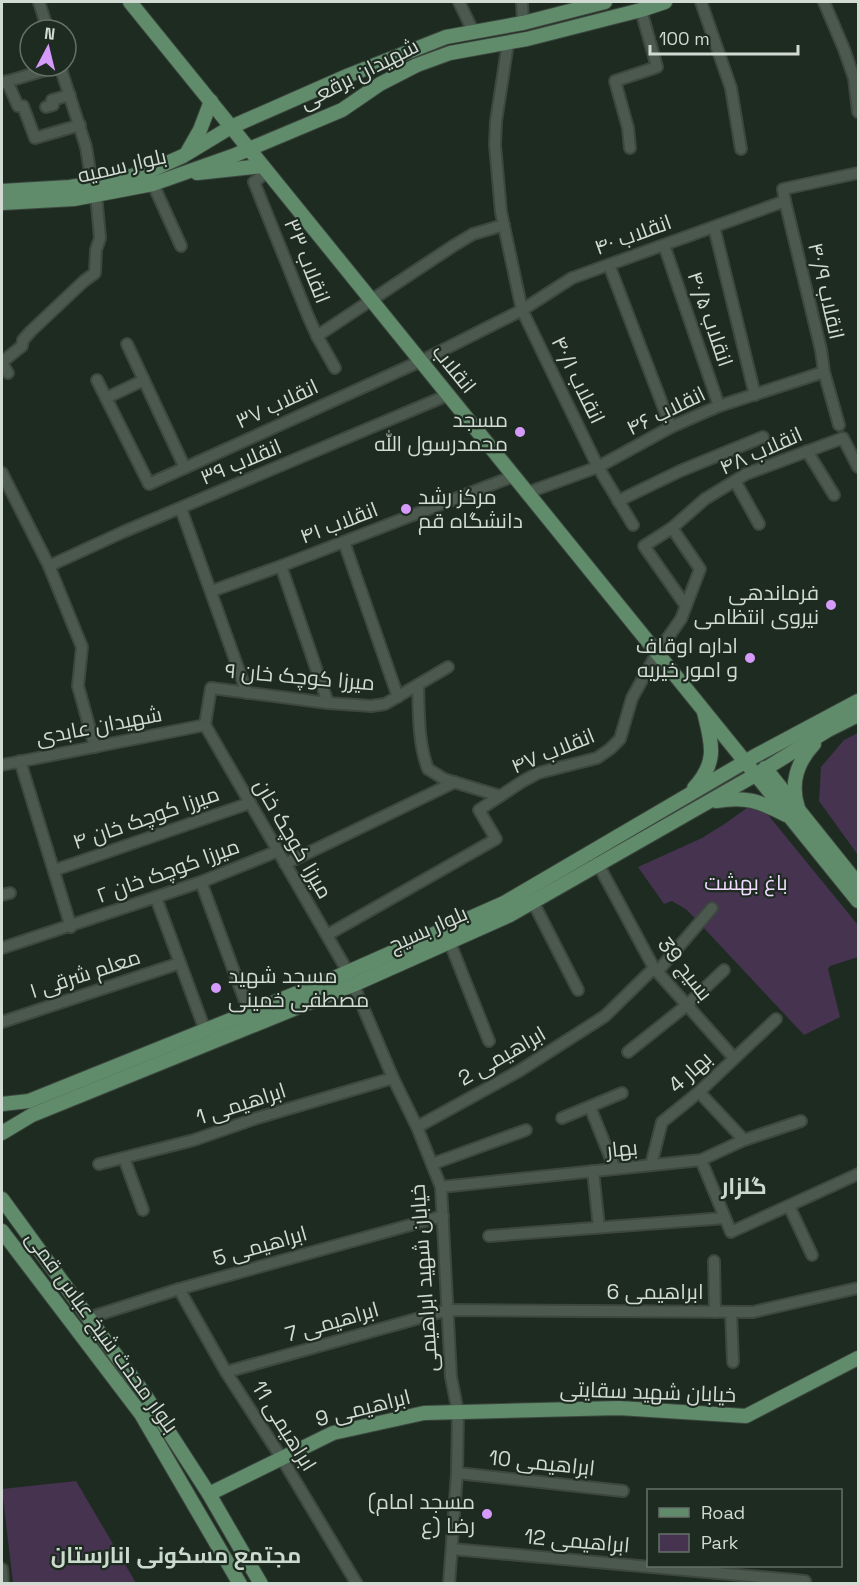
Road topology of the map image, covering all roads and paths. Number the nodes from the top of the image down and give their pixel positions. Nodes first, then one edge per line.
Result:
1 (39, 2) edge
2 (130, 2) edge
3 (459, 2) edge
4 (522, 2) edge
5 (605, 2) edge
6 (665, 2) edge
7 (701, 2) edge
8 (824, 2) edge
9 (641, 10) junction
10 (44, 18) edge
11 (523, 23) junction
12 (473, 31) junction
13 (526, 39) junction
14 (508, 43) junction
15 (64, 78) edge
16 (4, 82) edge
17 (70, 95) junction
18 (211, 101) junction
19 (46, 107) dead end
20 (858, 112) edge
21 (80, 125) junction
22 (231, 127) junction
23 (206, 143) junction
24 (630, 148) dead end
25 (248, 149) junction
26 (741, 149) dead end
27 (183, 156) junction
28 (216, 160) junction
29 (264, 169) junction
30 (858, 173) edge
31 (177, 175) junction
32 (153, 184) junction
33 (94, 189) junction
34 (2, 191) edge
35 (785, 201) junction
36 (2, 203) edge
37 (504, 225) junction
38 (714, 226) junction
39 (664, 245) junction
40 (181, 246) dead end
41 (609, 265) junction
42 (371, 299) junction
43 (522, 310) junction
44 (317, 336) junction
45 (127, 344) dead end
46 (421, 361) junction
47 (2, 363) edge
48 (335, 368) dead end
49 (824, 372) junction
50 (9, 373) dead end
51 (97, 380) dead end
52 (144, 380) junction
53 (755, 394) junction
54 (448, 395) junction
55 (106, 398) junction
56 (719, 406) junction
57 (839, 425) dead end
58 (671, 427) junction
59 (763, 437) dead end
60 (807, 451) junction
61 (598, 467) junction
62 (858, 467) edge
63 (185, 468) junction
64 (2, 473) edge
65 (514, 476) junction
66 (735, 481) junction
67 (529, 492) junction
68 (834, 495) dead end
69 (618, 501) junction
70 (180, 509) junction
71 (759, 524) dead end
72 (633, 525) dead end
73 (672, 528) junction
74 (344, 542) junction
75 (49, 566) junction
76 (281, 566) junction
77 (212, 591) junction
78 (686, 606) junction
79 (657, 653) junction
80 (448, 667) dead end
81 (418, 686) junction
82 (247, 693) junction
83 (399, 697) junction
84 (858, 700) edge
85 (328, 703) junction
86 (703, 707) junction
87 (858, 715) edge
88 (205, 725) junction
89 (828, 730) junction
90 (94, 747) junction
91 (20, 761) junction
92 (746, 762) junction
93 (2, 765) edge
94 (761, 771) junction
95 (455, 783) junction
96 (688, 795) junction
97 (500, 796) junction
98 (250, 803) junction
99 (702, 804) junction
100 (795, 814) junction
101 (278, 851) junction
102 (285, 864) junction
103 (598, 864) junction
104 (55, 870) junction
105 (201, 882) junction
106 (858, 884) edge
107 (156, 898) junction
108 (858, 901) edge
109 (533, 902) junction
110 (712, 908) dead end
111 (71, 927) junction
112 (327, 935) junction
113 (450, 943) junction
114 (2, 948) edge
115 (180, 963) junction
116 (656, 970) junction
117 (724, 970) dead end
118 (367, 971) junction
119 (344, 981) junction
120 (578, 990) dead end
121 (687, 1005) junction
122 (249, 1012) junction
123 (776, 1019) dead end
124 (2, 1022) edge
125 (205, 1030) junction
126 (489, 1041) dead end
127 (628, 1052) dead end
128 (734, 1058) junction
129 (393, 1078) junction
130 (699, 1092) junction
131 (622, 1093) dead end
132 (2, 1104) edge
133 (590, 1107) junction
134 (562, 1118) dead end
135 (801, 1121) dead end
136 (417, 1127) junction
137 (526, 1130) dead end
138 (2, 1133) edge
139 (744, 1140) junction
140 (124, 1158) junction
141 (701, 1160) junction
142 (99, 1164) dead end
143 (432, 1164) junction
144 (651, 1165) junction
145 (615, 1169) junction
146 (593, 1171) junction
147 (858, 1174) edge
148 (441, 1187) junction
149 (2, 1199) edge
150 (789, 1206) junction
151 (143, 1210) dead end
152 (443, 1216) junction
153 (725, 1218) junction
154 (599, 1227) junction
155 (2, 1231) edge
156 (489, 1236) dead end
157 (812, 1255) dead end
158 (714, 1261) dead end
159 (858, 1288) edge
160 (179, 1289) junction
161 (448, 1310) junction
162 (715, 1312) junction
163 (731, 1312) junction
164 (88, 1318) junction
165 (858, 1358) edge
166 (733, 1362) dead end
167 (226, 1372) junction
168 (458, 1412) junction
169 (281, 1457) junction
170 (457, 1473) junction
171 (623, 1491) dead end
172 (209, 1494) junction
173 (452, 1549) junction
174 (647, 1567) edge
175 (651, 1567) edge
176 (2, 1569) edge
177 (805, 1581) dead end
178 (3, 1584) edge
179 (240, 1584) edge
180 (261, 1584) edge
181 (357, 1584) edge
182 (449, 1584) edge

1 - 10 street
2 - 18 main road, انقلاب
3 - 12 street
4 - 11 street
5 - 11 main road, شهیدان برقعی
6 - 9 main road, شهیدان برقعی
7 - 26 street
8 - 20 street
9 - 13 main road, شهیدان برقعی
9 - 24 street
11 - 12 main road, شهیدان برقعی
11 - 13 main road
12 - 22 main road, شهیدان برقعی
13 - 14 main road, شهیدان برقعی
14 - 25 main road, شهیدان برقعی
14 - 37 street, انقلاب ۴۰/۱
15 - 17 street
16 - 21 street
17 - 19 street
17 - 21 street
18 - 22 main road, انقلاب
18 - 27 main road
21 - 33 street
22 - 23 main road, بلوار سمیه
22 - 25 main road, انقلاب
23 - 27 main road, بلوار سمیه
23 - 28 main road
25 - 28 main road, بلوار سمیه
25 - 29 main road, انقلاب
27 - 33 main road, بلوار سمیه
28 - 31 main road, بلوار سمیه
29 - 31 main road
29 - 42 main road, انقلاب
29 - 44 street, انقلاب ۳۳
30 - 35 street, انقلاب ۴۰
31 - 32 main road, بلوار سمیه
32 - 33 main road, بلوار سمیه
32 - 40 street
33 - 34 main road, بلوار سمیه
33 - 36 main road, بلوار سمیه
33 - 47 street
35 - 38 street, انقلاب ۴۰
35 - 49 street, انقلاب ۴۰/۹
37 - 42 street
37 - 43 street, انقلاب ۴۰/۱
38 - 39 street, انقلاب ۴۰
38 - 53 street
39 - 41 street, انقلاب ۴۰
39 - 56 street, انقلاب ۴۰/۵
41 - 43 street, انقلاب ۴۰
41 - 58 street
42 - 44 street
42 - 46 main road, انقلاب
43 - 46 street, انقلاب ۴۰
43 - 61 street, انقلاب ۴۰/۱
44 - 48 street, انقلاب ۳۳
45 - 52 street
46 - 54 main road, انقلاب
46 - 63 street, انقلاب ۳۷
47 - 50 street
49 - 53 street, انقلاب ۴۶
49 - 57 street, انقلاب ۴۰/۹
51 - 55 street
52 - 55 street
52 - 63 street
53 - 56 street, انقلاب ۴۶
54 - 65 main road, انقلاب
54 - 70 street, انقلاب ۳۹
55 - 63 street, انقلاب ۳۷
56 - 58 street, انقلاب ۴۶
58 - 61 street, انقلاب ۴۶
59 - 69 street
60 - 62 street, انقلاب ۴۸
60 - 66 street, انقلاب ۴۸
60 - 68 street
61 - 67 street, انقلاب ۴۶
61 - 69 street, انقلاب ۴۰/۱
64 - 75 street
65 - 67 main road, انقلاب
65 - 74 street, انقلاب ۴۱
66 - 71 street
66 - 73 street, انقلاب ۴۸
67 - 79 main road, انقلاب
69 - 72 street, انقلاب ۴۰/۱
70 - 75 street, انقلاب ۳۹
70 - 77 street
73 - 78 street
73 - 78 street, انقلاب ۴۸
74 - 76 street, انقلاب ۴۱
74 - 83 street
75 - 90 street
76 - 77 street, انقلاب ۴۱
76 - 85 street
77 - 82 street
78 - 79 street
79 - 86 main road, انقلاب
79 - 97 street, انقلاب ۴۷
80 - 81 street, میرزا کوچک خان ۹
81 - 83 street, میرزا کوچک خان ۹
81 - 95 street
82 - 85 street, میرزا کوچک خان ۹
82 - 88 street, میرزا کوچک خان ۹
83 - 85 street, میرزا کوچک خان ۹
84 - 92 main road, بلوار بسیج
86 - 92 main road, انقلاب
86 - 96 main road
87 - 89 main road
88 - 90 street, شهیدان عابدی
88 - 98 street, میرزا کوچک خان
89 - 94 main road, بلوار بسیج
89 - 100 main road
90 - 91 street, شهیدان عابدی
91 - 93 street, شهیدان عابدی
91 - 104 street
92 - 94 main road, انقلاب
92 - 96 main road, بلوار بسیج
94 - 99 main road, بلوار بسیج
94 - 100 main road, انقلاب
95 - 97 street
95 - 102 street
96 - 118 main road, بلوار بسیج
97 - 112 street, انقلاب ۴۷
98 - 101 street, میرزا کوچک خان
98 - 104 street, میرزا کوچک خان ۴
99 - 100 main road
99 - 103 main road, بلوار بسیج
100 - 106 main road
100 - 108 main road
101 - 102 street, میرزا کوچک خان
101 - 105 street, میرزا کوچک خان ۲
102 - 112 street, میرزا کوچک خان
103 - 109 main road, بلوار بسیج
103 - 116 street, بسیج 39
104 - 111 street
105 - 107 street, میرزا کوچک خان ۲
105 - 122 street
107 - 111 street, میرزا کوچک خان ۲
107 - 115 street
109 - 113 main road, بلوار بسیج
109 - 120 street
110 - 116 street, ابراهیمی 2
111 - 114 street, میرزا کوچک خان ۲
112 - 119 street, میرزا کوچک خان
113 - 118 main road, بلوار بسیج
113 - 126 street
115 - 124 street, معلم شرقی ۱
115 - 125 street
116 - 121 street, بسیج 39
116 - 136 street, ابراهیمی 2
117 - 121 street
118 - 119 main road, بلوار بسیج
119 - 122 main road, بلوار بسیج
119 - 129 street, خیابان شهید ابراهیمی
119 - 138 main road, بلوار بسیج
121 - 127 street
121 - 128 street, بسیج 39
122 - 125 main road, بلوار بسیج
123 - 128 street, بهار 4
125 - 132 main road, بلوار بسیج
128 - 130 street, بهار 4
129 - 136 street, خیابان شهید ابراهیمی
129 - 140 street, ابراهیمی 1
130 - 139 street
130 - 144 street, بهار 4
131 - 133 street
133 - 134 street
133 - 145 street
135 - 139 street, بهار
136 - 143 street, خیابان شهید ابراهیمی
137 - 143 street
139 - 141 street, بهار
140 - 142 street, ابراهیمی 1
140 - 151 street
141 - 144 street, بهار
141 - 153 street
143 - 148 street, خیابان شهید ابراهیمی
144 - 145 street, بهار
145 - 146 street, بهار
146 - 148 street, بهار
146 - 154 street
147 - 150 street
148 - 152 street, خیابان شهید ابراهیمی
149 - 164 main road
150 - 153 street
150 - 157 street
152 - 160 street, ابراهیمی 5
152 - 161 street, خیابان شهید ابراهیمی
153 - 154 street
154 - 156 street
155 - 179 main road, بلوار محدث شیخ عباس قمی
158 - 162 street
159 - 163 street, ابراهیمی 6
160 - 164 street, ابراهیمی 5
160 - 167 street, ابراهیمی 11
161 - 162 street, ابراهیمی 6
161 - 167 street, ابراهیمی 7
161 - 168 street, خیابان شهید ابراهیمی
162 - 163 street, ابراهیمی 6
163 - 166 street
164 - 172 main road
165 - 168 main road, خیابان شهید سقایتی
167 - 169 street, ابراهیمی 11
168 - 169 main road, ابراهیمی 9
168 - 170 street, خیابان شهید ابراهیمی
169 - 172 main road, ابراهیمی 9
169 - 181 street, ابراهیمی 11
170 - 171 street, ابراهیمی 10
170 - 173 street, خیابان شهید ابراهیمی
172 - 180 main road
173 - 174 street, ابراهیمی 12
173 - 182 street, خیابان شهید ابراهیمی
175 - 177 street, ابراهیمی 12
176 - 178 street

